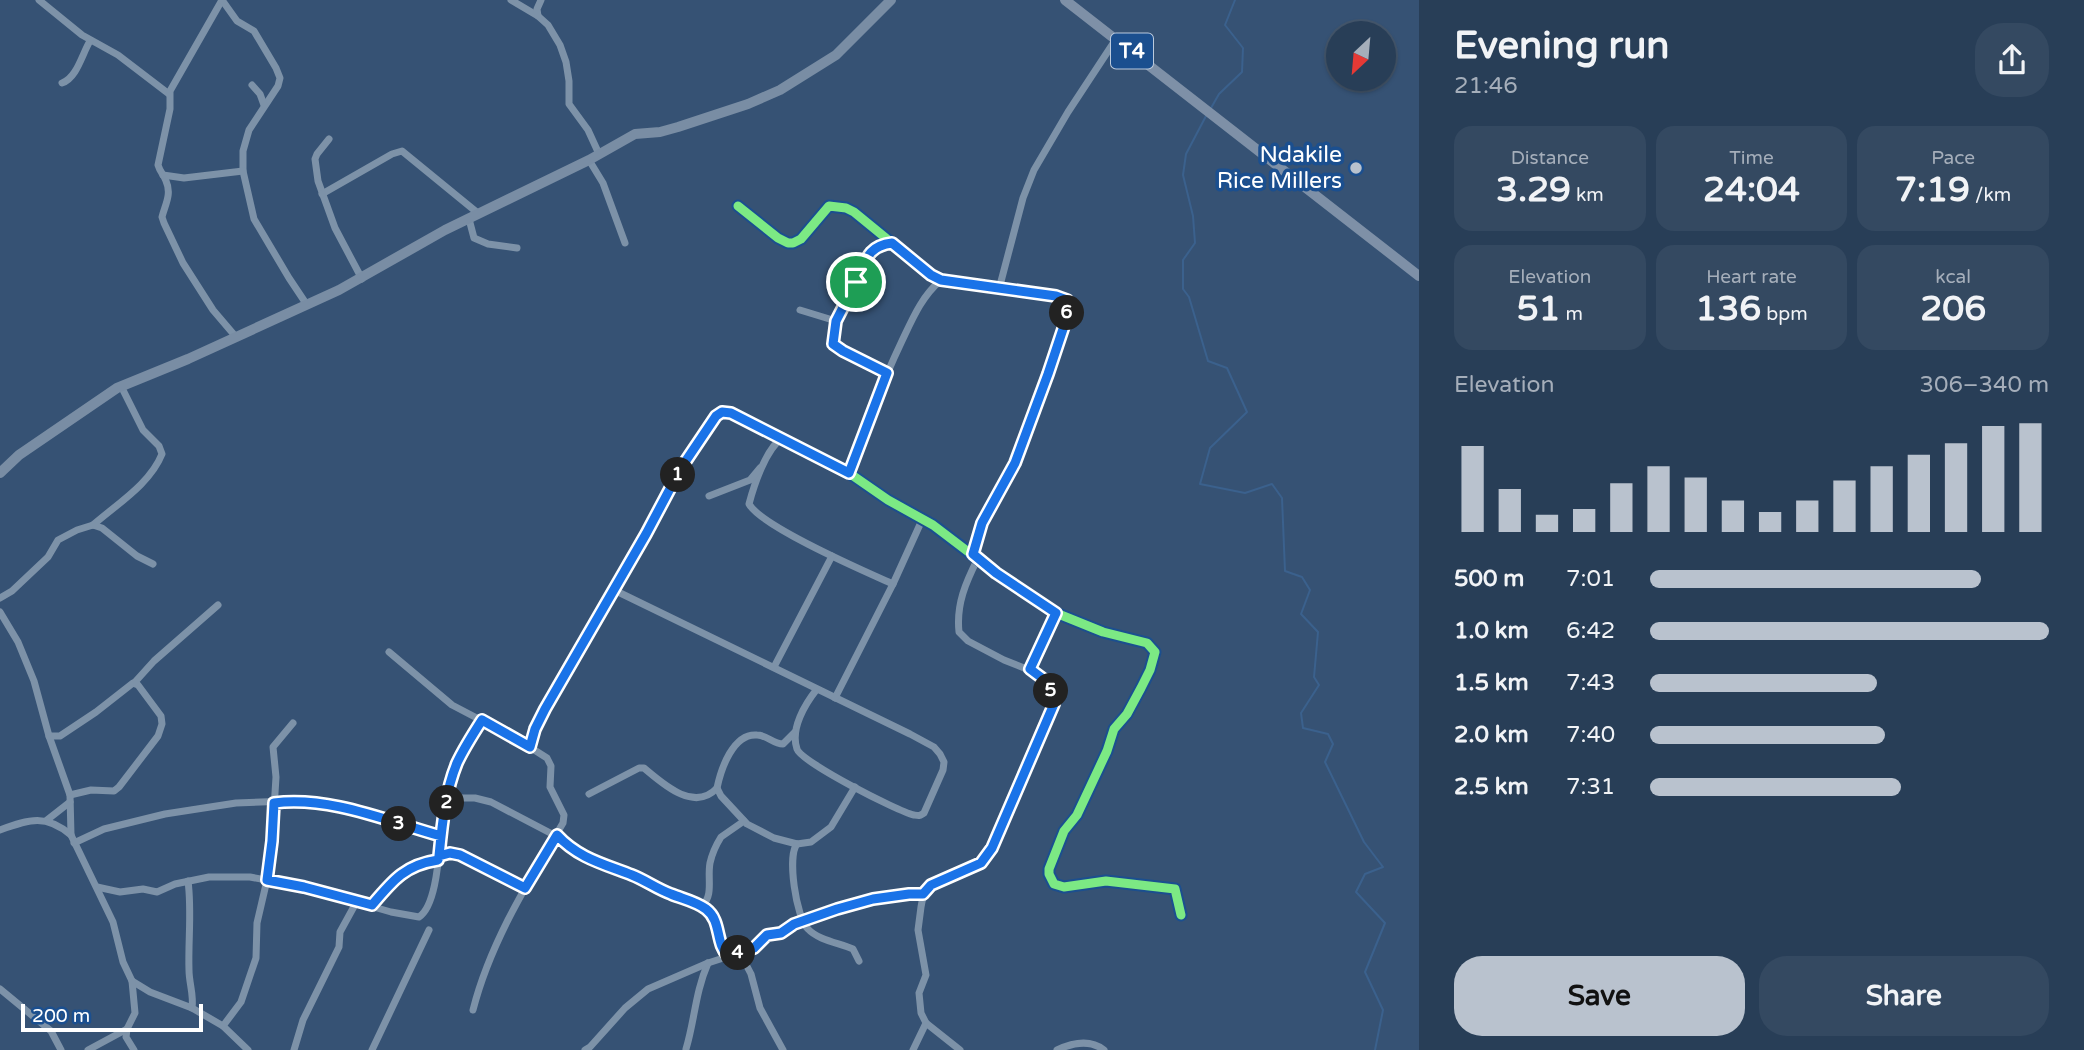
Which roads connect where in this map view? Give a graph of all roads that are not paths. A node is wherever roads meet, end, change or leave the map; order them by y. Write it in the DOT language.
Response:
graph roads {
  1 [pos="39,0"];
  2 [pos="222,0"];
  3 [pos="511,0"];
  4 [pos="891,0"];
  5 [pos="1065,0"];
  6 [pos="541,1"];
  7 [pos="525,8"];
  8 [pos="538,16"];
  9 [pos="1116,39"];
  10 [pos="90,41"];
  11 [pos="62,83"];
  12 [pos="252,85"];
  13 [pos="169,94"];
  14 [pos="264,105"];
  15 [pos="329,139"];
  16 [pos="599,154"];
  17 [pos="589,160"];
  18 [pos="243,171"];
  19 [pos="163,175"];
  20 [pos="322,194"];
  21 [pos="738,206"];
  22 [pos="474,217"];
  23 [pos="625,243"];
  24 [pos="892,243"];
  25 [pos="517,248"];
  26 [pos="1419,275"];
  27 [pos="362,279"];
  28 [pos="941,280"];
  29 [pos="999,289"];
  30 [pos="307,305"];
  31 [pos="800,310"];
  32 [pos="836,321"];
  33 [pos="236,337"];
  34 [pos="887,373"];
  35 [pos="121,386"];
  36 [pos="782,438"];
  37 [pos="765,462"];
  38 [pos="0,473"];
  39 [pos="849,473"];
  40 [pos="709,496"];
  41 [pos="922,520"];
  42 [pos="93,525"];
  43 [pos="832,556"];
  44 [pos="975,556"];
  45 [pos="153,564"];
  46 [pos="892,584"];
  47 [pos="614,590"];
  48 [pos="0,598"];
  49 [pos="218,605"];
  50 [pos="0,612"];
  51 [pos="1056,613"];
  52 [pos="389,652"];
  53 [pos="774,667"];
  54 [pos="1030,669"];
  55 [pos="135,682"];
  56 [pos="817,689"];
  57 [pos="835,698"];
  58 [pos="482,720"];
  59 [pos="293,723"];
  60 [pos="795,732"];
  61 [pos="49,736"];
  62 [pos="530,747"];
  63 [pos="855,787"];
  64 [pos="717,789"];
  65 [pos="589,794"];
  66 [pos="70,798"];
  67 [pos="460,798"];
  68 [pos="274,803"];
  69 [pos="47,820"];
  70 [pos="744,821"];
  71 [pos="0,830"];
  72 [pos="71,835"];
  73 [pos="556,835"];
  74 [pos="441,836"];
  75 [pos="74,844"];
  76 [pos="797,844"];
  77 [pos="439,858"];
  78 [pos="267,880"];
  79 [pos="188,881"];
  80 [pos="97,887"];
  81 [pos="525,888"];
  82 [pos="923,894"];
  83 [pos="357,901"];
  84 [pos="372,905"];
  85 [pos="702,906"];
  86 [pos="1181,915"];
  87 [pos="802,922"];
  88 [pos="429,930"];
  89 [pos="740,953"];
  90 [pos="728,956"];
  91 [pos="859,961"];
  92 [pos="708,963"];
  93 [pos="132,981"];
  94 [pos="0,989"];
  95 [pos="192,1008"];
  96 [pos="473,1010"];
  97 [pos="926,1023"];
  98 [pos="223,1026"];
  99 [pos="127,1029"];
  100 [pos="591,1049"];
  101 [pos="61,1050"];
  102 [pos="88,1050"];
  103 [pos="134,1050"];
  104 [pos="248,1050"];
  105 [pos="294,1050"];
  106 [pos="372,1050"];
  107 [pos="685,1050"];
  108 [pos="783,1050"];
  109 [pos="913,1050"];
  110 [pos="960,1050"];
  111 [pos="1057,1050"];
  112 [pos="1104,1050"];
  1 -- 10 [label="street"];
  2 -- 13 [label="street"];
  2 -- 14 [label="street"];
  3 -- 7 [label="street"];
  4 -- 16 [label="main road"];
  5 -- 9 [label="highway, T4"];
  6 -- 7 [label="street"];
  6 -- 8 [label="street"];
  7 -- 8 [label="street"];
  8 -- 16 [label="street"];
  9 -- 26 [label="highway, T4"];
  9 -- 29 [label="street"];
  10 -- 11 [label="street"];
  10 -- 13 [label="street"];
  12 -- 14 [label="street"];
  13 -- 19 [label="street"];
  14 -- 18 [label="street"];
  15 -- 20 [label="street"];
  16 -- 17 [label="main road"];
  17 -- 22 [label="main road"];
  17 -- 23 [label="street"];
  18 -- 19 [label="street"];
  18 -- 30 [label="street"];
  19 -- 33 [label="street"];
  20 -- 22 [label="street"];
  20 -- 27 [label="street"];
  21 -- 24 [label="street"];
  22 -- 25 [label="street"];
  22 -- 27 [label="main road"];
  24 -- 28 [label="street"];
  24 -- 32 [label="street"];
  27 -- 30 [label="main road"];
  28 -- 29 [label="street"];
  28 -- 34 [label="street"];
  29 -- 44 [label="street"];
  30 -- 33 [label="main road"];
  31 -- 32 [label="street"];
  32 -- 34 [label="street"];
  33 -- 35 [label="main road"];
  34 -- 39 [label="street"];
  35 -- 38 [label="main road"];
  35 -- 42 [label="street"];
  36 -- 37 [label="street"];
  36 -- 39 [label="street"];
  36 -- 47 [label="street"];
  37 -- 40 [label="street"];
  37 -- 43 [label="street"];
  39 -- 41 [label="street"];
  41 -- 44 [label="street"];
  41 -- 46 [label="street"];
  42 -- 45 [label="street"];
  42 -- 48 [label="street"];
  43 -- 46 [label="street"];
  43 -- 53 [label="street"];
  44 -- 51 [label="street"];
  44 -- 54 [label="street"];
  46 -- 57 [label="street"];
  47 -- 53 [label="street"];
  47 -- 62 [label="street"];
  49 -- 55 [label="street"];
  50 -- 61 [label="street"];
  51 -- 54 [label="street"];
  51 -- 86 [label="street"];
  52 -- 58 [label="street"];
  53 -- 56 [label="street"];
  54 -- 82 [label="street"];
  55 -- 61 [label="street"];
  55 -- 66 [label="street"];
  56 -- 57 [label="street"];
  56 -- 60 [label="street"];
  57 -- 63 [label="street"];
  58 -- 62 [label="street"];
  58 -- 74 [label="street"];
  59 -- 68 [label="street"];
  60 -- 63 [label="street"];
  60 -- 64 [label="street"];
  61 -- 66 [label="street"];
  62 -- 73 [label="street"];
  63 -- 76 [label="street"];
  64 -- 65 [label="street"];
  64 -- 70 [label="street"];
  66 -- 69 [label="street"];
  66 -- 72 [label="street"];
  67 -- 73 [label="street"];
  68 -- 74 [label="street"];
  68 -- 75 [label="street"];
  68 -- 78 [label="street"];
  69 -- 71 [label="street"];
  69 -- 72 [label="street"];
  70 -- 76 [label="street"];
  70 -- 85 [label="street"];
  72 -- 75 [label="street"];
  73 -- 81 [label="street"];
  73 -- 85 [label="street"];
  74 -- 77 [label="street"];
  75 -- 80 [label="street"];
  76 -- 87 [label="street"];
  77 -- 81 [label="street"];
  77 -- 84 [label="street"];
  77 -- 84 [label="street"];
  78 -- 79 [label="street"];
  78 -- 83 [label="street"];
  78 -- 98 [label="street"];
  79 -- 80 [label="street"];
  79 -- 95 [label="street"];
  80 -- 93 [label="street"];
  81 -- 96 [label="street"];
  82 -- 87 [label="street"];
  82 -- 97 [label="street"];
  83 -- 84 [label="street"];
  83 -- 105 [label="street"];
  85 -- 90 [label="street"];
  87 -- 89 [label="street"];
  87 -- 91 [label="street"];
  88 -- 106 [label="street"];
  89 -- 90 [label="street"];
  89 -- 108 [label="street"];
  90 -- 92 [label="street"];
  92 -- 100 [label="street"];
  92 -- 107 [label="street"];
  93 -- 95 [label="street"];
  93 -- 99 [label="street"];
  94 -- 101 [label="street"];
  95 -- 98 [label="street"];
  97 -- 109 [label="street"];
  97 -- 110 [label="street"];
  98 -- 104 [label="street"];
  99 -- 102 [label="street"];
  99 -- 103 [label="street"];
  111 -- 112 [label="street"];
}
